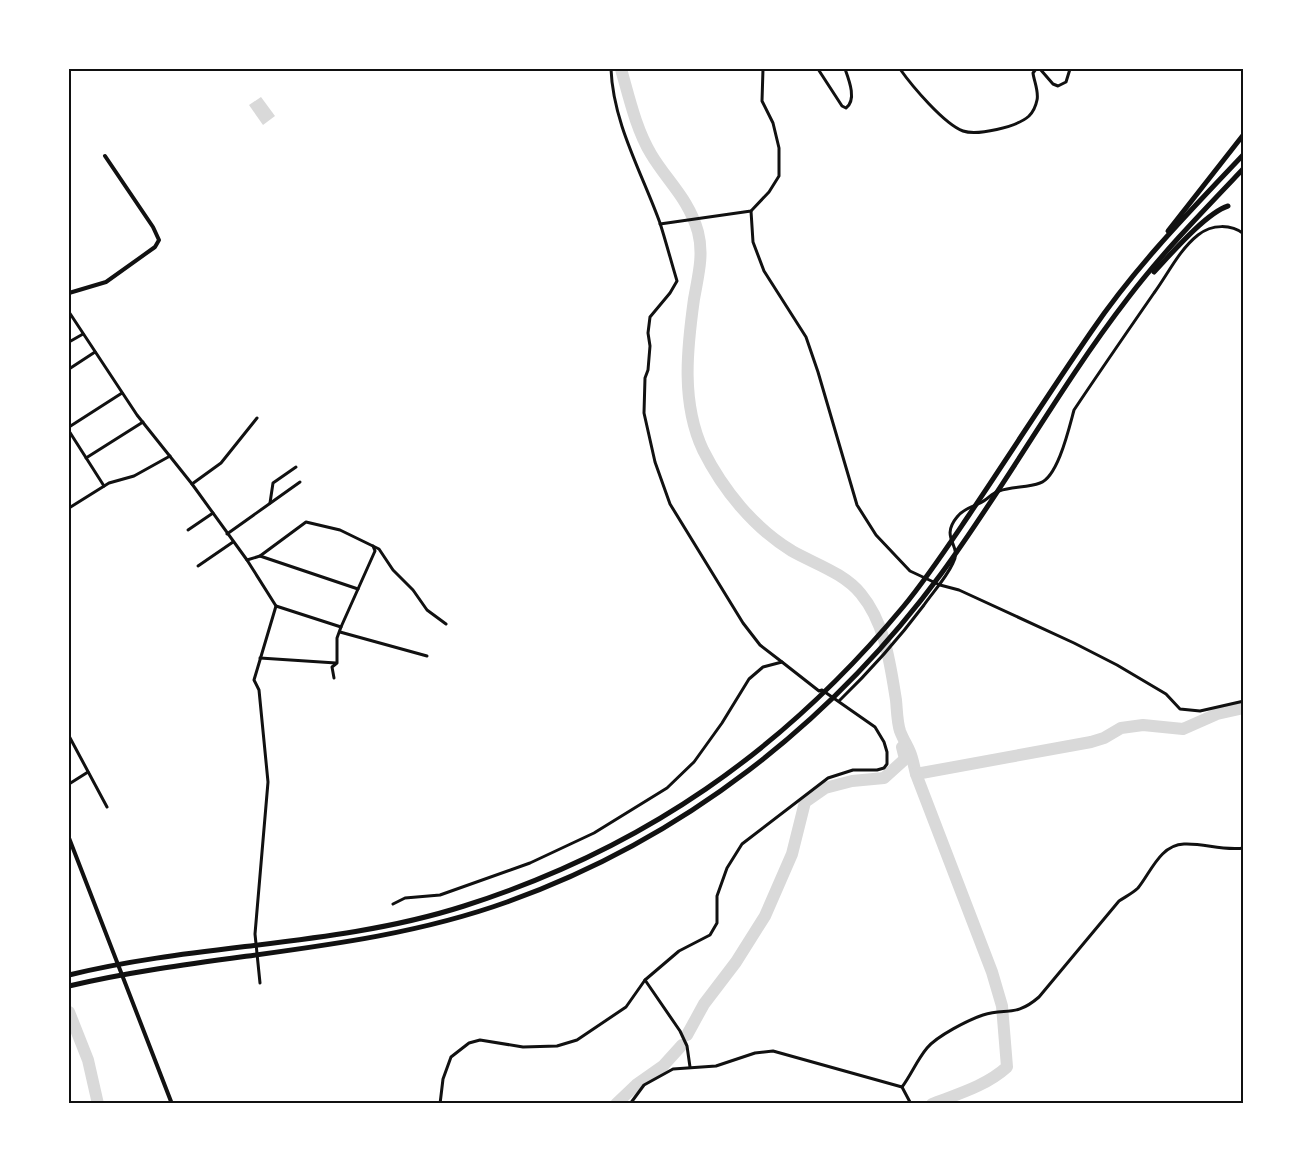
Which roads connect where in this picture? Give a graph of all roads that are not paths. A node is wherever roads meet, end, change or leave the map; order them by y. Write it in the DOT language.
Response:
graph roads {
  1 [pos="611,69"];
  2 [pos="763,69"];
  3 [pos="818,69"];
  4 [pos="844,69"];
  5 [pos="900,69"];
  6 [pos="1038,69"];
  7 [pos="1070,69"];
  8 [pos="1244,134"];
  9 [pos="1244,154"];
  10 [pos="105,156"];
  11 [pos="1244,168"];
  12 [pos="1228,206"];
  13 [pos="751,211"];
  14 [pos="660,224"];
  15 [pos="1244,234"];
  16 [pos="1148,258"];
  17 [pos="69,293"];
  18 [pos="1128,298"];
  19 [pos="70,315"];
  20 [pos="83,334"];
  21 [pos="69,342"];
  22 [pos="95,352"];
  23 [pos="69,369"];
  24 [pos="122,393"];
  25 [pos="258,417"];
  26 [pos="143,422"];
  27 [pos="69,429"];
  28 [pos="170,456"];
  29 [pos="86,458"];
  30 [pos="296,467"];
  31 [pos="300,482"];
  32 [pos="192,484"];
  33 [pos="104,486"];
  34 [pos="270,503"];
  35 [pos="69,508"];
  36 [pos="213,513"];
  37 [pos="188,530"];
  38 [pos="227,534"];
  39 [pos="233,542"];
  40 [pos="373,546"];
  41 [pos="260,556"];
  42 [pos="247,560"];
  43 [pos="198,566"];
  44 [pos="940,585"];
  45 [pos="358,589"];
  46 [pos="276,606"];
  47 [pos="446,624"];
  48 [pos="341,627"];
  49 [pos="340,632"];
  50 [pos="427,656"];
  51 [pos="260,658"];
  52 [pos="782,662"];
  53 [pos="337,663"];
  54 [pos="334,678"];
  55 [pos="839,701"];
  56 [pos="1244,701"];
  57 [pos="69,736"];
  58 [pos="88,772"];
  59 [pos="69,784"];
  60 [pos="107,807"];
  61 [pos="69,838"];
  62 [pos="1244,848"];
  63 [pos="393,904"];
  64 [pos="69,975"];
  65 [pos="645,980"];
  66 [pos="260,983"];
  67 [pos="69,986"];
  68 [pos="690,1067"];
  69 [pos="902,1087"];
  70 [pos="172,1104"];
  71 [pos="441,1104"];
  72 [pos="630,1104"];
  73 [pos="911,1104"];
  1 -- 14 [label="street"];
  2 -- 13 [label="street"];
  3 -- 4 [label="street"];
  5 -- 6 [label="street"];
  6 -- 7 [label="street"];
  8 -- 16 [label="highway"];
  9 -- 16 [label="highway"];
  10 -- 17 [label="street"];
  11 -- 18 [label="highway"];
  12 -- 18 [label="highway"];
  13 -- 14 [label="street"];
  13 -- 44 [label="street"];
  14 -- 52 [label="street"];
  15 -- 44 [label="street"];
  16 -- 64 [label="highway"];
  18 -- 67 [label="highway"];
  19 -- 20 [label="street"];
  20 -- 21 [label="street"];
  20 -- 22 [label="street"];
  22 -- 23 [label="street"];
  22 -- 24 [label="street"];
  24 -- 26 [label="street"];
  24 -- 27 [label="street"];
  25 -- 32 [label="street"];
  26 -- 28 [label="street"];
  26 -- 29 [label="street"];
  27 -- 29 [label="street"];
  28 -- 32 [label="street"];
  28 -- 33 [label="street"];
  29 -- 33 [label="street"];
  30 -- 34 [label="street"];
  31 -- 34 [label="street"];
  32 -- 36 [label="street"];
  33 -- 35 [label="street"];
  34 -- 38 [label="street"];
  36 -- 37 [label="street"];
  36 -- 38 [label="street"];
  38 -- 39 [label="street"];
  39 -- 42 [label="street"];
  39 -- 43 [label="street"];
  40 -- 41 [label="street"];
  40 -- 45 [label="street"];
  40 -- 47 [label="street"];
  41 -- 42 [label="street"];
  41 -- 45 [label="street"];
  42 -- 46 [label="street"];
  44 -- 55 [label="street"];
  44 -- 56 [label="street"];
  45 -- 48 [label="street"];
  46 -- 48 [label="street"];
  46 -- 51 [label="street"];
  48 -- 49 [label="street"];
  49 -- 50 [label="street"];
  49 -- 53 [label="street"];
  51 -- 53 [label="street"];
  51 -- 66 [label="street"];
  52 -- 55 [label="street"];
  52 -- 63 [label="street"];
  53 -- 54 [label="street"];
  55 -- 65 [label="street"];
  57 -- 58 [label="street"];
  58 -- 59 [label="street"];
  58 -- 60 [label="street"];
  61 -- 70 [label="street"];
  62 -- 69 [label="street"];
  65 -- 68 [label="street"];
  65 -- 71 [label="street"];
  68 -- 69 [label="street"];
  68 -- 72 [label="street"];
  69 -- 73 [label="street"];
}
